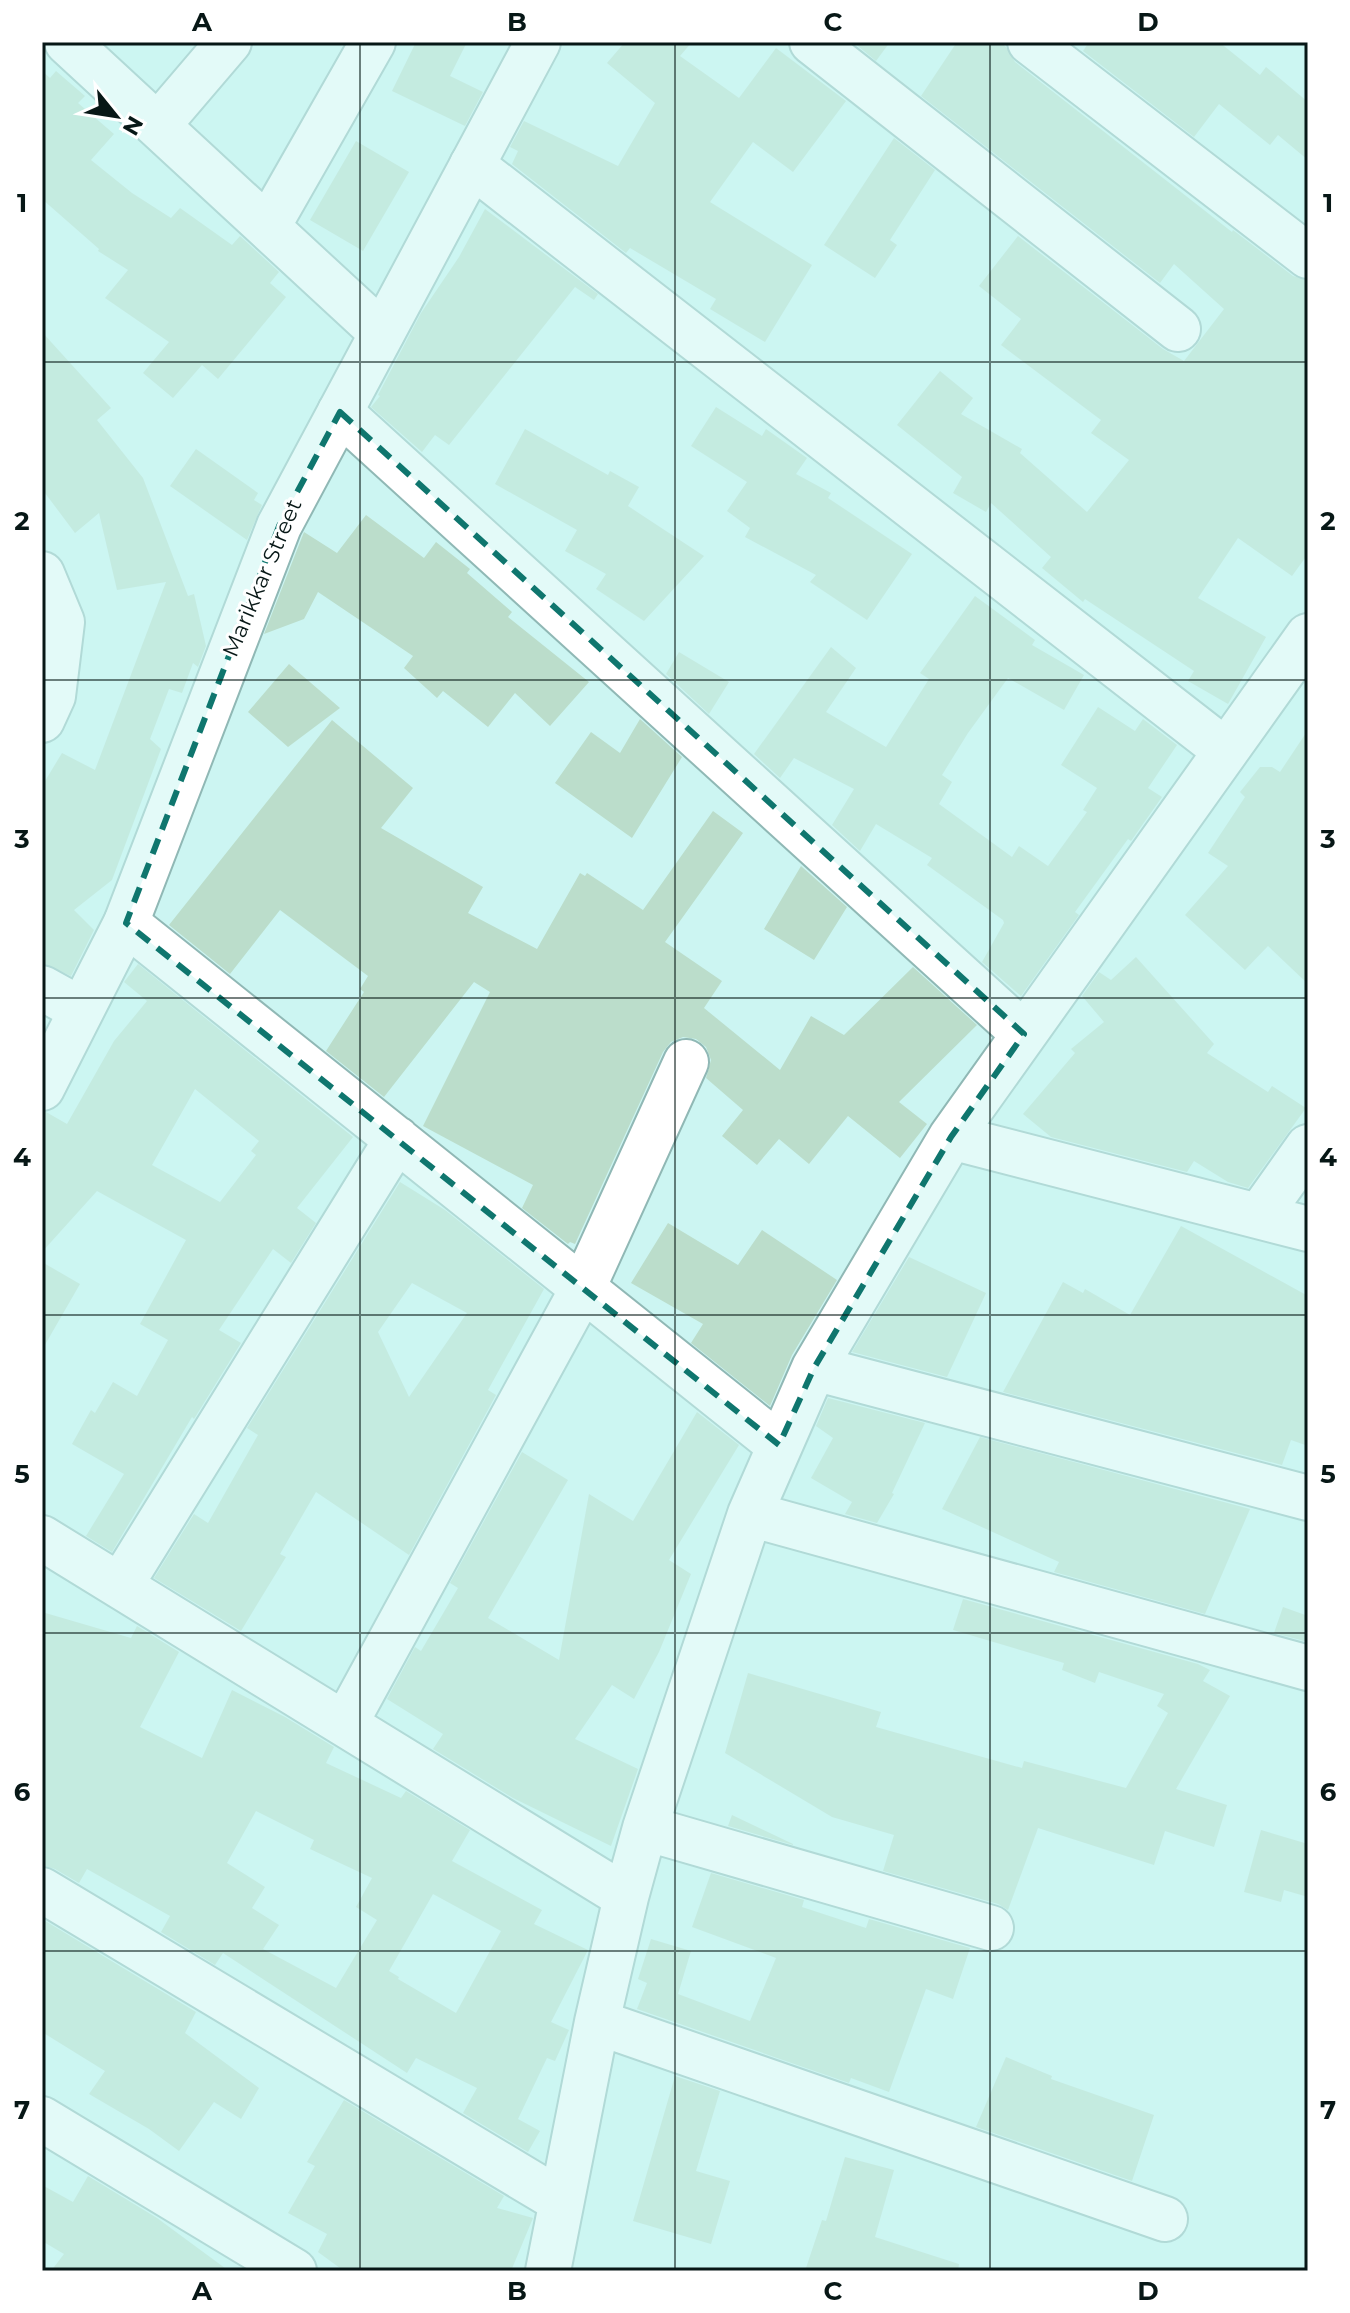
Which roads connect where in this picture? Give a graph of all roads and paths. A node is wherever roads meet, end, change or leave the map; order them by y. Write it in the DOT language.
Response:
graph roads {
  1 [pos="67,42"];
  2 [pos="229,42"];
  3 [pos="373,42"];
  4 [pos="538,42"];
  5 [pos="812,42"];
  6 [pos="1030,42"];
  7 [pos="159,124"];
  8 [pos="472,165"];
  9 [pos="268,226"];
  10 [pos="1308,256"];
  11 [pos="1178,329"];
  12 [pos="382,333"];
  13 [pos="340,412"];
  14 [pos="42,574"];
  15 [pos="1308,636"];
  16 [pos="42,720"];
  17 [pos="1226,751"];
  18 [pos="126,923"];
  19 [pos="42,988"];
  20 [pos="80,1009"];
  21 [pos="1024,1034"];
  22 [pos="686,1062"];
  23 [pos="42,1088"];
  24 [pos="951,1137"];
  25 [pos="397,1139"];
  26 [pos="1308,1147"];
  27 [pos="1259,1216"];
  28 [pos="1308,1229"];
  29 [pos="583,1288"];
  30 [pos="814,1368"];
  31 [pos="779,1445"];
  32 [pos="1308,1498"];
  33 [pos="750,1514"];
  34 [pos="42,1538"];
  35 [pos="120,1586"];
  36 [pos="1308,1668"];
  37 [pos="345,1724"];
  38 [pos="645,1828"];
  39 [pos="42,1890"];
  40 [pos="626,1897"];
  41 [pos="991,1928"];
  42 [pos="597,2022"];
  43 [pos="42,2119"];
  44 [pos="561,2201"];
  45 [pos="1165,2219"];
  46 [pos="294,2271"];
  47 [pos="548,2271"];
  1 -- 7 [label="street"];
  2 -- 7 [label="street"];
  3 -- 9 [label="street"];
  4 -- 8 [label="street, Marikkar Street"];
  5 -- 11 [label="street"];
  6 -- 10 [label="street"];
  7 -- 9 [label="street"];
  8 -- 12 [label="street, Marikkar Street"];
  8 -- 17 [label="street"];
  9 -- 12 [label="street"];
  12 -- 13 [label="street, Marikkar Street"];
  13 -- 18 [label="street, Marikkar Street"];
  13 -- 21 [label="street"];
  14 -- 16 [label="street"];
  15 -- 17 [label="street"];
  17 -- 21 [label="street"];
  18 -- 20 [label="street, Marikkar Street"];
  18 -- 25 [label="street"];
  19 -- 20 [label="street"];
  20 -- 23 [label="street, Marikkar Street"];
  21 -- 24 [label="street"];
  22 -- 29 [label="street"];
  24 -- 27 [label="street"];
  24 -- 30 [label="street"];
  25 -- 29 [label="street"];
  25 -- 35 [label="street"];
  26 -- 27 [label="street"];
  27 -- 28 [label="street"];
  29 -- 31 [label="street"];
  29 -- 37 [label="street"];
  30 -- 31 [label="street"];
  30 -- 32 [label="street"];
  31 -- 33 [label="street"];
  33 -- 36 [label="street"];
  33 -- 38 [label="street"];
  34 -- 35 [label="street"];
  35 -- 37 [label="street"];
  37 -- 40 [label="street"];
  38 -- 40 [label="street"];
  38 -- 41 [label="street"];
  39 -- 44 [label="street"];
  40 -- 42 [label="street"];
  42 -- 44 [label="street"];
  42 -- 45 [label="street"];
  43 -- 46 [label="street"];
  44 -- 47 [label="street"];
}
